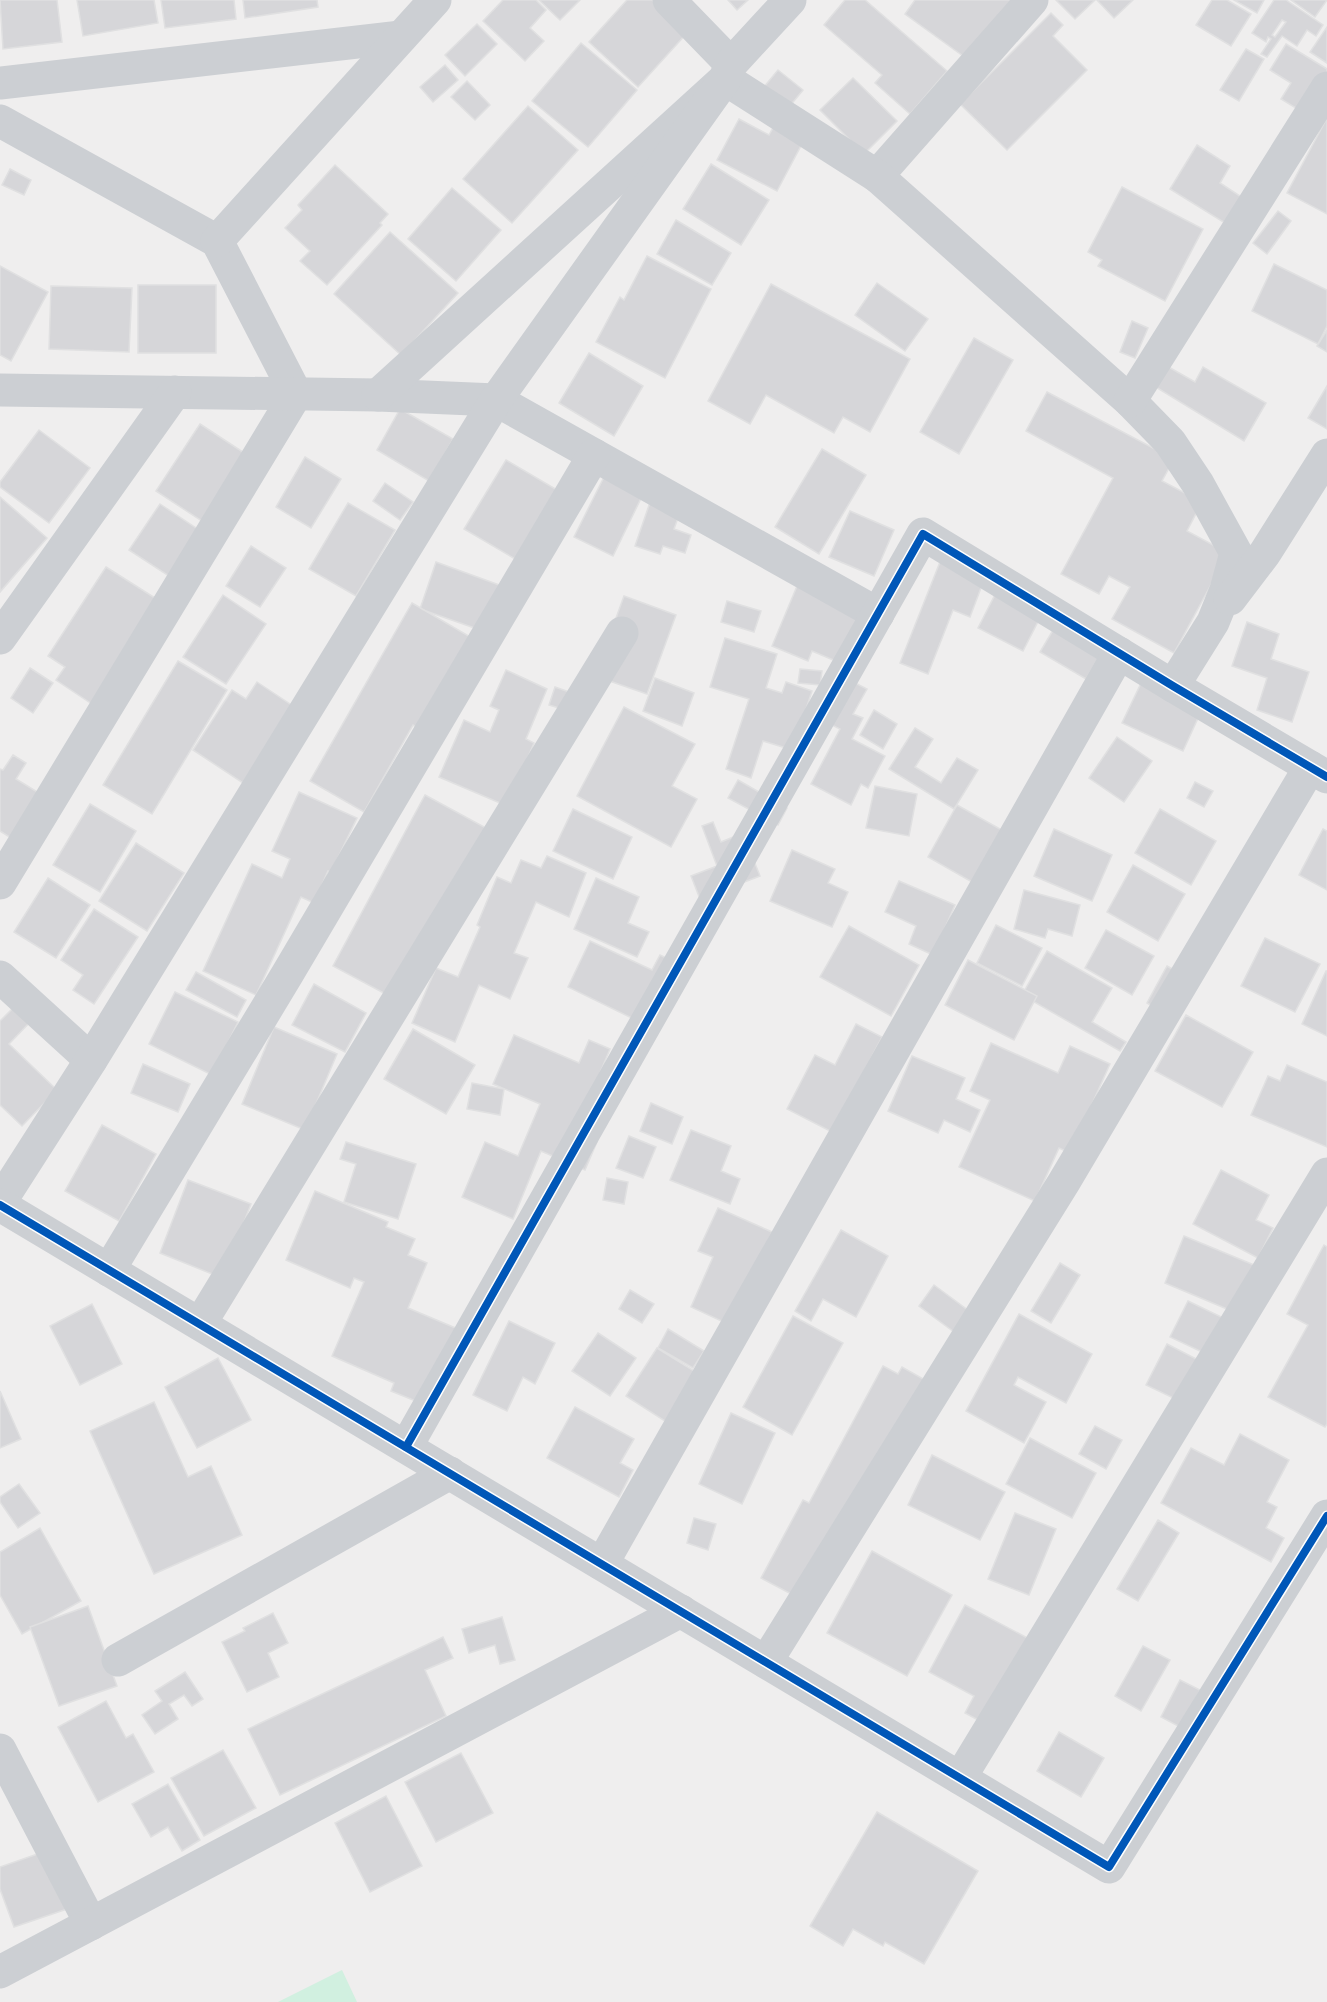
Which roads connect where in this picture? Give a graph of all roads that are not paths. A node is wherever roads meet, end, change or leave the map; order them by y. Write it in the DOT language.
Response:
graph roads {
  1 [pos="435,0"];
  2 [pos="669,0"];
  3 [pos="790,0"];
  4 [pos="1032,0"];
  5 [pos="401,37"];
  6 [pos="728,71"];
  7 [pos="0,83"];
  8 [pos="1327,88"];
  9 [pos="0,121"];
  10 [pos="877,176"];
  11 [pos="217,241"];
  12 [pos="1,390"];
  13 [pos="175,392"];
  14 [pos="296,394"];
  15 [pos="378,395"];
  16 [pos="496,400"];
  17 [pos="1130,401"];
  18 [pos="594,454"];
  19 [pos="1327,455"];
  20 [pos="878,614"];
  21 [pos="1213,622"];
  22 [pos="622,633"];
  23 [pos="0,638"];
  24 [pos="1119,653"];
  25 [pos="1173,686"];
  26 [pos="1318,772"];
  27 [pos="0,883"];
  28 [pos="0,977"];
  29 [pos="91,1060"];
  30 [pos="1327,1174"];
  31 [pos="0,1203"];
  32 [pos="109,1270"];
  33 [pos="200,1324"];
  34 [pos="406,1448"];
  35 [pos="450,1473"];
  36 [pos="1327,1516"];
  37 [pos="602,1564"];
  38 [pos="681,1611"];
  39 [pos="118,1660"];
  40 [pos="766,1662"];
  41 [pos="0,1750"];
  42 [pos="960,1778"];
  43 [pos="91,1924"];
  44 [pos="0,1972"];
  1 -- 5 [label="street"];
  2 -- 6 [label="street"];
  3 -- 6 [label="street"];
  4 -- 10 [label="street"];
  5 -- 7 [label="street"];
  5 -- 11 [label="street"];
  6 -- 10 [label="street"];
  6 -- 15 [label="street"];
  6 -- 16 [label="street"];
  8 -- 17 [label="street"];
  9 -- 11 [label="street"];
  10 -- 17 [label="street"];
  11 -- 14 [label="street"];
  12 -- 13 [label="street"];
  13 -- 14 [label="street"];
  13 -- 23 [label="street"];
  14 -- 15 [label="street"];
  14 -- 27 [label="street"];
  15 -- 16 [label="street"];
  16 -- 18 [label="street"];
  16 -- 29 [label="street"];
  17 -- 21 [label="street"];
  18 -- 20 [label="street"];
  18 -- 32 [label="street"];
  19 -- 21 [label="street"];
  20 -- 24 [label="street"];
  20 -- 34 [label="street"];
  21 -- 25 [label="street"];
  22 -- 33 [label="street"];
  24 -- 25 [label="street"];
  24 -- 37 [label="street"];
  25 -- 26 [label="street"];
  26 -- 40 [label="street"];
  28 -- 29 [label="street"];
  29 -- 31 [label="street"];
  30 -- 42 [label="street"];
  31 -- 32 [label="street"];
  32 -- 33 [label="street"];
  33 -- 34 [label="street"];
  34 -- 35 [label="street"];
  35 -- 37 [label="street"];
  35 -- 39 [label="street"];
  36 -- 42 [label="street"];
  37 -- 38 [label="street"];
  38 -- 40 [label="street"];
  38 -- 43 [label="street"];
  40 -- 42 [label="street"];
  41 -- 43 [label="street"];
  43 -- 44 [label="street"];
}
